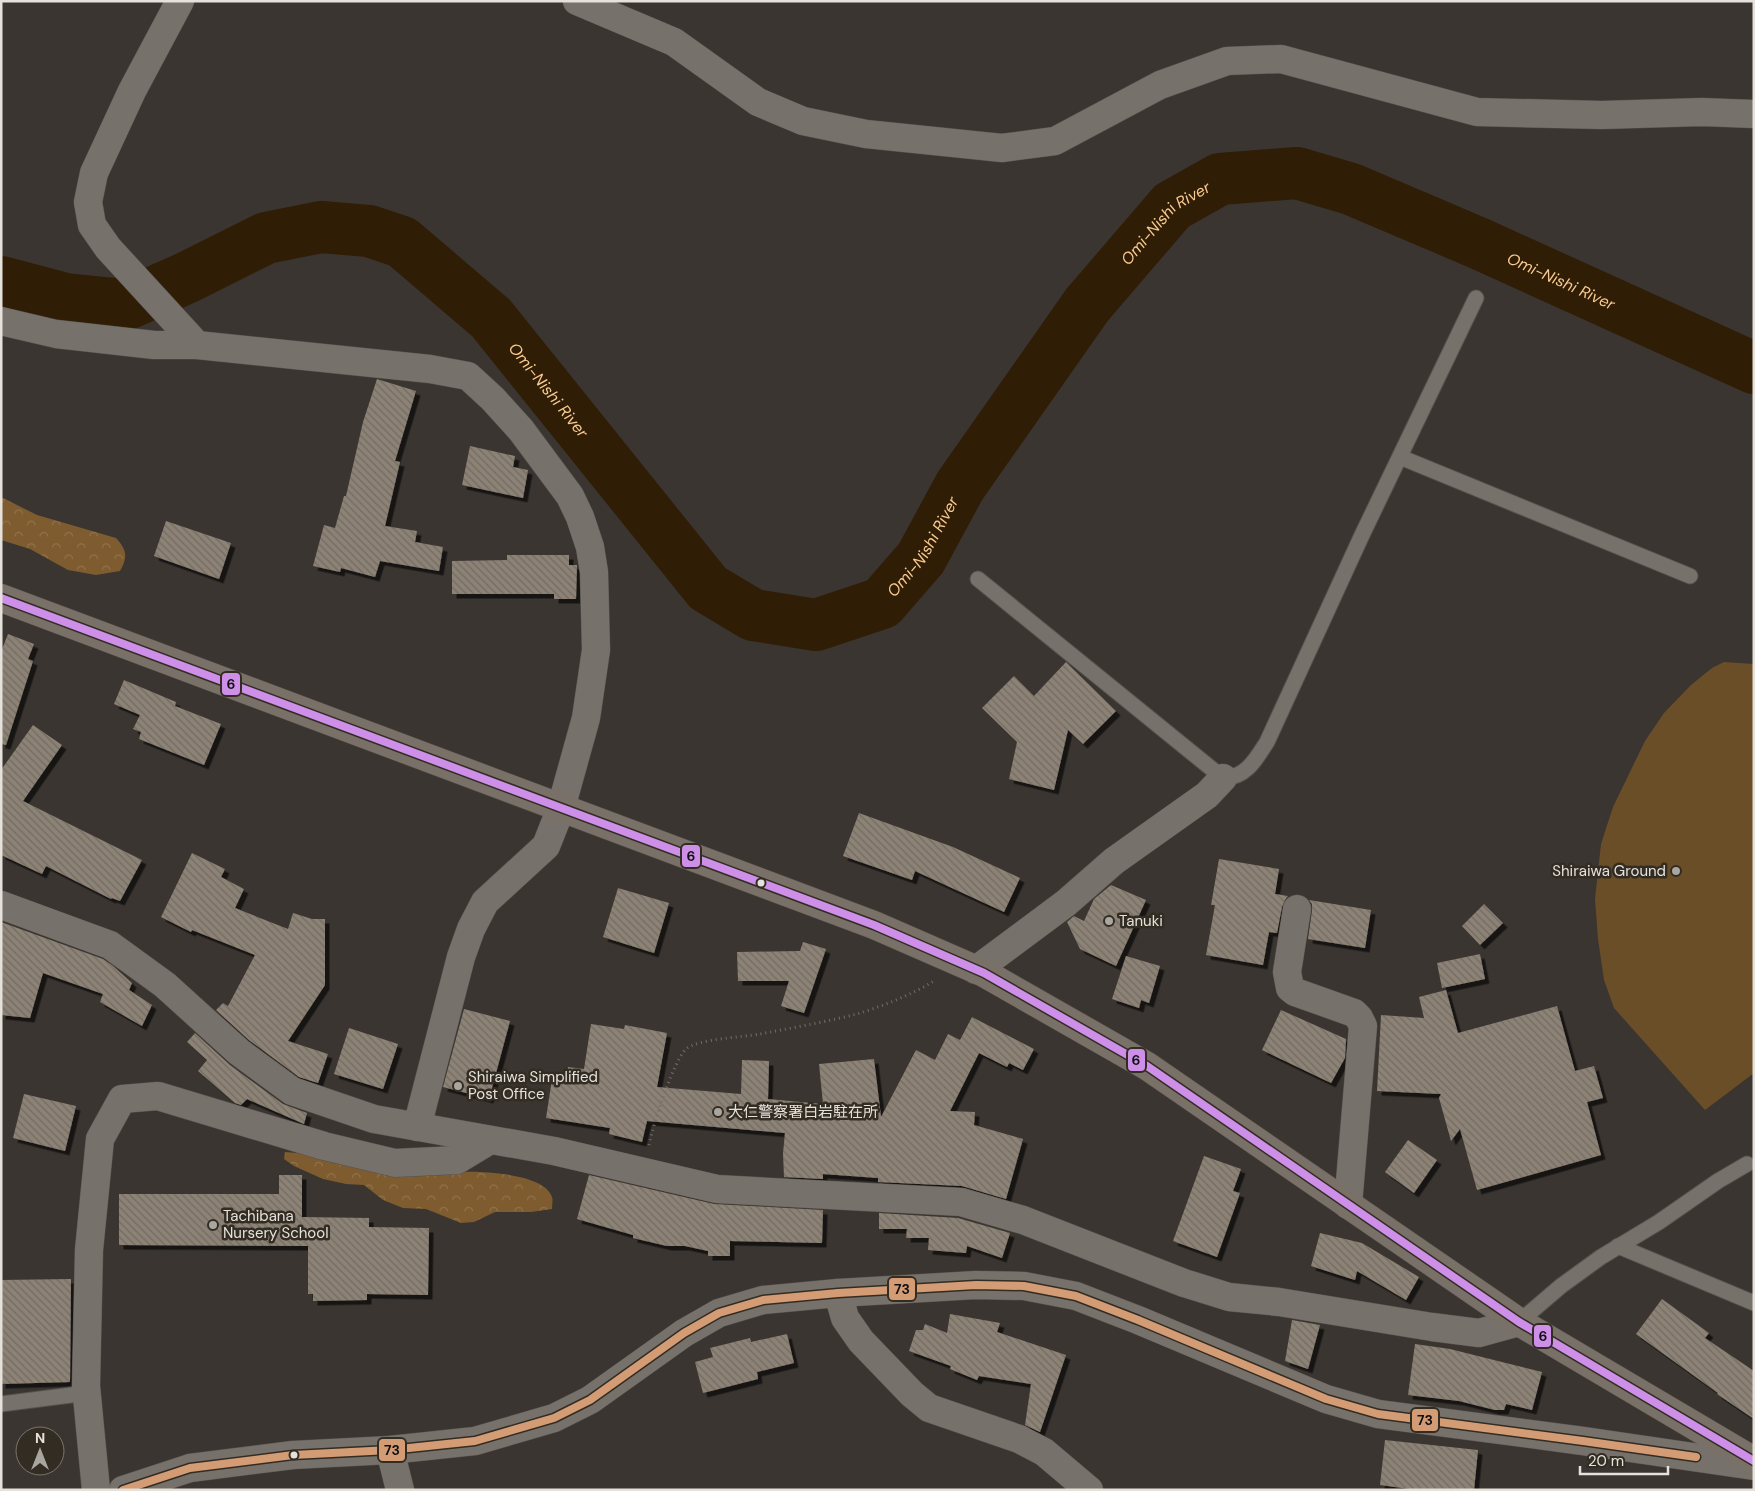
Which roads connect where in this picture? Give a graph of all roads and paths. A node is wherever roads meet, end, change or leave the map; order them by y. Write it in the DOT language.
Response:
graph roads {
  1 [pos="180,1"];
  2 [pos="577,1"];
  3 [pos="1754,114"];
  4 [pos="1476,298"];
  5 [pos="1,321"];
  6 [pos="191,339"];
  7 [pos="1400,457"];
  8 [pos="1690,576"];
  9 [pos="978,579"];
  10 [pos="1,598"];
  11 [pos="1223,778"];
  12 [pos="561,808"];
  13 [pos="1,905"];
  14 [pos="1297,909"];
  15 [pos="969,967"];
  16 [pos="417,1127"];
  17 [pos="490,1140"];
  18 [pos="1747,1164"];
  19 [pos="642,1172"];
  20 [pos="1348,1205"];
  21 [pos="1618,1246"];
  22 [pos="838,1293"];
  23 [pos="1754,1303"];
  24 [pos="1518,1322"];
  25 [pos="87,1393"];
  26 [pos="1,1404"];
  27 [pos="390,1450"];
  28 [pos="1754,1461"];
  29 [pos="1754,1466"];
  30 [pos="96,1490"];
  31 [pos="123,1490"];
  32 [pos="400,1490"];
  33 [pos="1089,1490"];
  1 -- 6 [label="street"];
  2 -- 3 [label="street"];
  4 -- 7 [label="lane"];
  5 -- 6 [label="street"];
  6 -- 12 [label="street"];
  7 -- 8 [label="lane"];
  7 -- 11 [label="lane"];
  9 -- 11 [label="lane"];
  10 -- 12 [label="main road"];
  11 -- 15 [label="street"];
  12 -- 15 [label="main road"];
  12 -- 16 [label="street"];
  13 -- 16 [label="street"];
  14 -- 20 [label="street"];
  15 -- 19 [label="path"];
  15 -- 20 [label="main road"];
  16 -- 17 [label="street"];
  17 -- 19 [label="street"];
  17 -- 25 [label="street"];
  18 -- 21 [label="lane"];
  19 -- 24 [label="street"];
  20 -- 24 [label="main road"];
  21 -- 23 [label="lane"];
  21 -- 24 [label="lane"];
  22 -- 27 [label="street"];
  22 -- 29 [label="street"];
  22 -- 33 [label="street"];
  24 -- 28 [label="main road"];
  25 -- 26 [label="lane"];
  25 -- 30 [label="street"];
  27 -- 31 [label="street"];
  27 -- 32 [label="street"];
}
